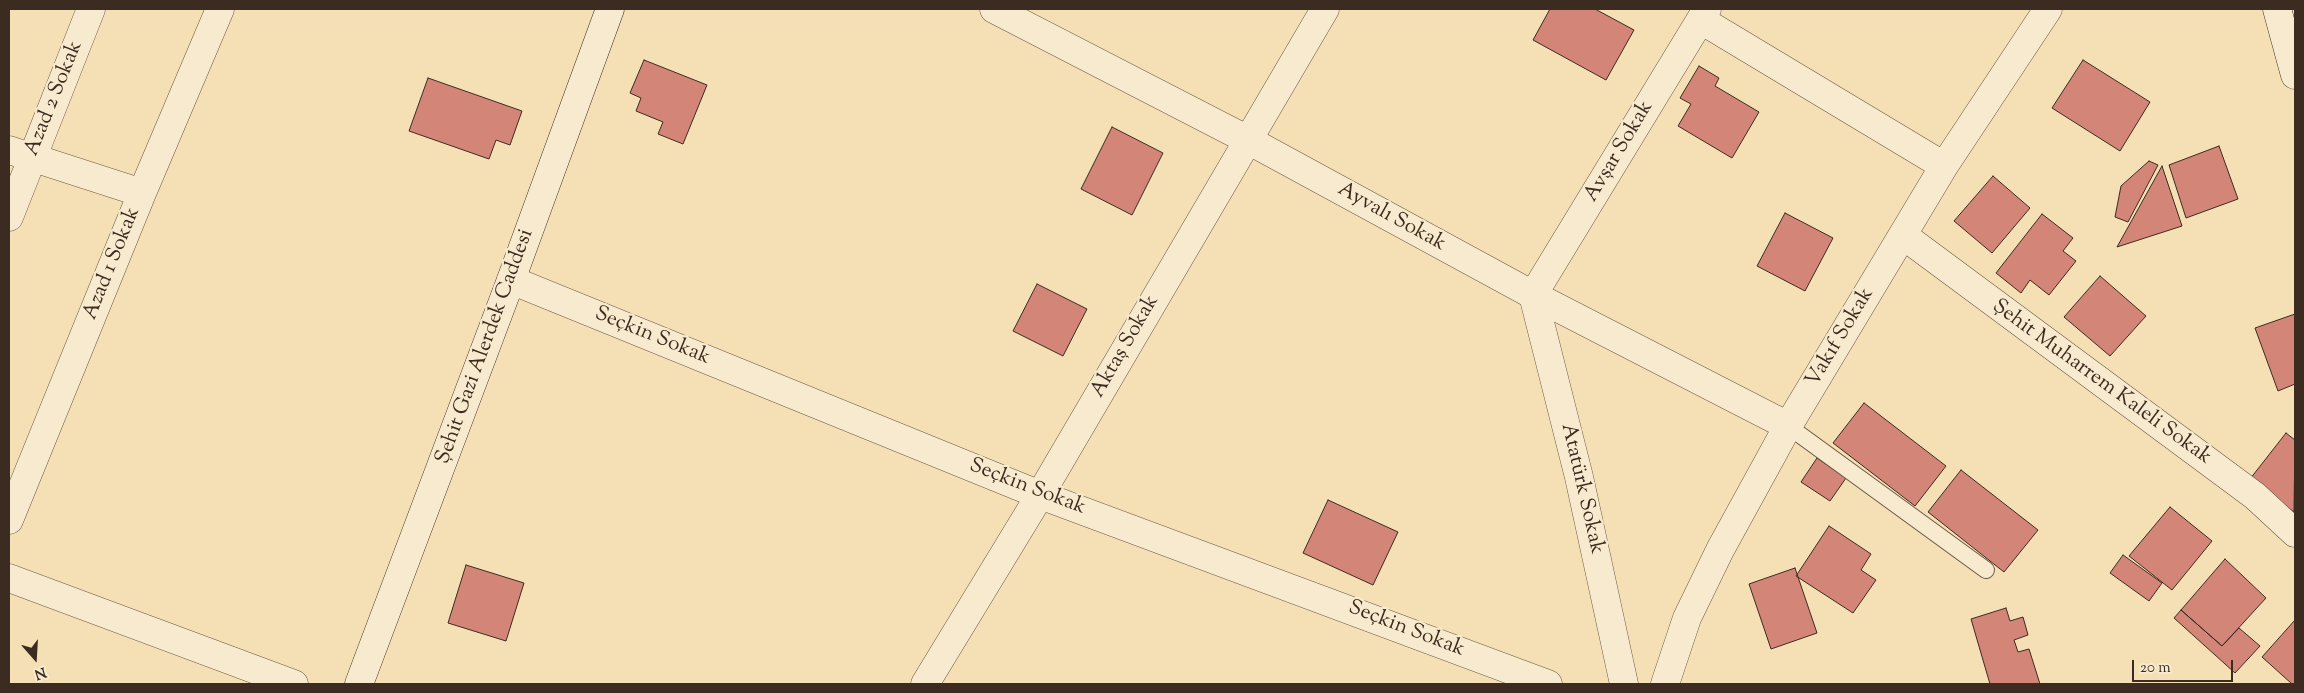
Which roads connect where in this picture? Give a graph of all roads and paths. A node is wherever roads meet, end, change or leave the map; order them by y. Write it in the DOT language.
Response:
graph roads {
  1 [pos="91,9"];
  2 [pos="220,9"];
  3 [pos="610,9"];
  4 [pos="994,9"];
  5 [pos="1324,9"];
  6 [pos="2048,9"];
  7 [pos="2278,9"];
  8 [pos="1704,14"];
  9 [pos="2295,75"];
  10 [pos="1248,140"];
  11 [pos="20,153"];
  12 [pos="1944,166"];
  13 [pos="142,194"];
  14 [pos="9,217"];
  15 [pos="1904,236"];
  16 [pos="512,280"];
  17 [pos="1533,295"];
  18 [pos="1788,426"];
  19 [pos="1040,495"];
  20 [pos="9,520"];
  21 [pos="2295,534"];
  22 [pos="1986,570"];
  23 [pos="9,578"];
  24 [pos="294,684"];
  25 [pos="359,684"];
  26 [pos="925,684"];
  27 [pos="1548,684"];
  28 [pos="1624,684"];
  29 [pos="1665,684"];
  1 -- 11 [label="street, Azad 2 Sokak"];
  2 -- 13 [label="street, Azad 1 Sokak"];
  3 -- 16 [label="street, Şehit Gazi Alerdek Caddesi"];
  4 -- 10 [label="street, Ayvalı Sokak"];
  5 -- 10 [label="street, Aktaş Sokak"];
  6 -- 12 [label="street, Vakıf Sokak"];
  7 -- 9 [label="street"];
  8 -- 12 [label="street"];
  8 -- 17 [label="street, Avşar Sokak"];
  10 -- 17 [label="street, Ayvalı Sokak"];
  10 -- 19 [label="street, Aktaş Sokak"];
  11 -- 13 [label="street"];
  11 -- 14 [label="street, Azad 2 Sokak"];
  12 -- 15 [label="street, Vakıf Sokak"];
  13 -- 20 [label="street, Azad 1 Sokak"];
  15 -- 18 [label="street, Vakıf Sokak"];
  15 -- 21 [label="street, Şehit Muharrem Kaleli Sokak"];
  16 -- 19 [label="street, Seçkin Sokak"];
  16 -- 25 [label="street, Şehit Gazi Alerdek Caddesi"];
  17 -- 18 [label="street, Ayvalı Sokak"];
  17 -- 28 [label="street, Atatürk Sokak"];
  18 -- 22 [label="lane"];
  18 -- 29 [label="street, Vakıf Sokak"];
  19 -- 26 [label="street, Aktaş Sokak"];
  19 -- 27 [label="street, Seçkin Sokak"];
  23 -- 24 [label="street"];
}
